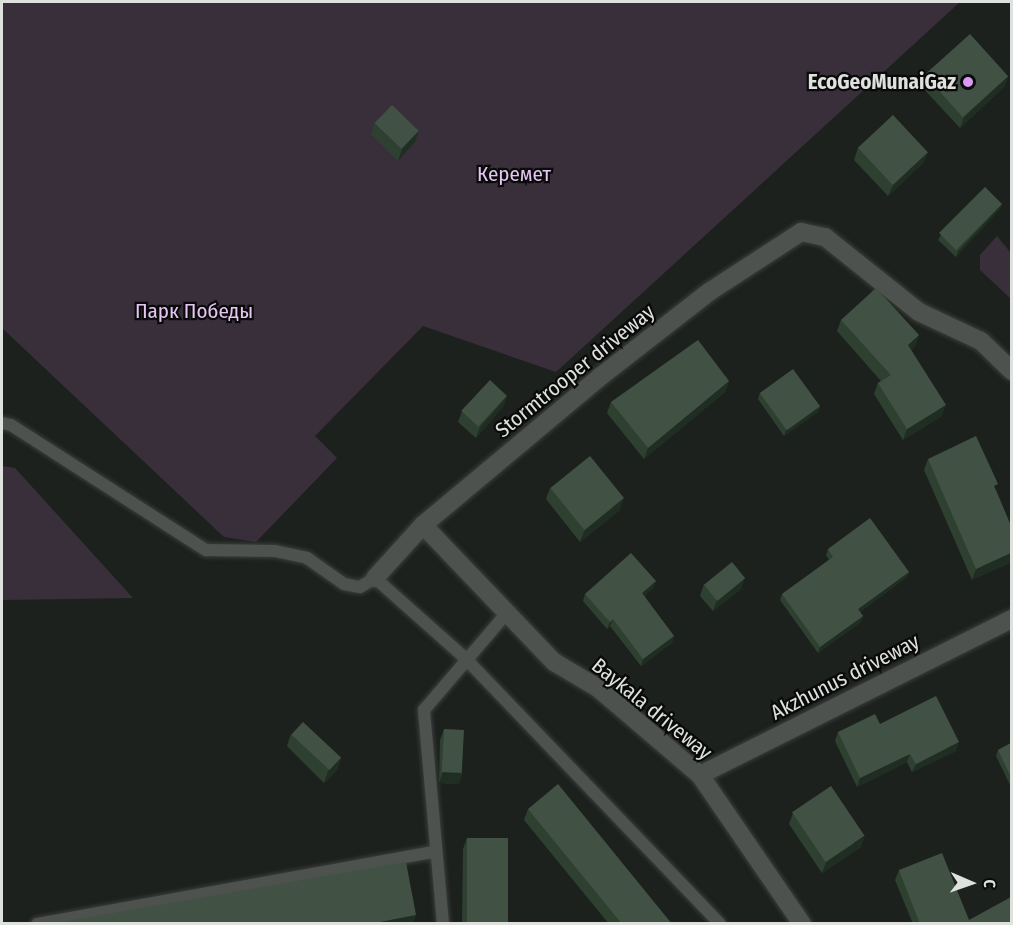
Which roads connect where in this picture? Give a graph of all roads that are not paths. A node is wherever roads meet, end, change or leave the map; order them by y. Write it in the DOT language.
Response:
graph roads {
  1 [pos="1011,371"];
  2 [pos="2,423"];
  3 [pos="423,525"];
  4 [pos="375,578"];
  5 [pos="505,615"];
  6 [pos="1011,619"];
  7 [pos="465,658"];
  8 [pos="700,775"];
  9 [pos="435,852"];
  10 [pos="37,924"];
  11 [pos="443,924"];
  12 [pos="720,924"];
  13 [pos="802,924"];
  1 -- 3 [label="street, Stormtrooper driveway"];
  2 -- 4 [label="lane"];
  3 -- 4 [label="street, Stormtrooper driveway"];
  3 -- 5 [label="street, Baykala driveway"];
  4 -- 7 [label="lane"];
  5 -- 7 [label="lane"];
  5 -- 8 [label="street, Baykala driveway"];
  6 -- 8 [label="street, Akzhunus driveway"];
  7 -- 9 [label="lane"];
  7 -- 12 [label="lane"];
  8 -- 13 [label="street, Baykala driveway"];
  9 -- 10 [label="lane"];
  9 -- 11 [label="lane"];
}
